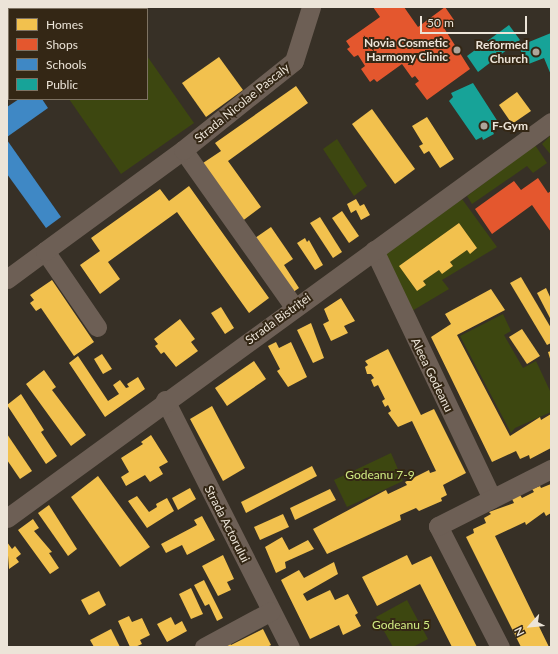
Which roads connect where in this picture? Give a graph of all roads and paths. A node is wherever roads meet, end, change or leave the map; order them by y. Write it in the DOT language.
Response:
graph roads {
  1 [pos="311,7"];
  2 [pos="551,122"];
  3 [pos="183,150"];
  4 [pos="374,250"];
  5 [pos="45,251"];
  6 [pos="7,279"];
  7 [pos="294,307"];
  8 [pos="97,327"];
  9 [pos="165,400"];
  10 [pos="551,469"];
  11 [pos="492,498"];
  12 [pos="7,518"];
  13 [pos="271,611"];
  14 [pos="204,647"];
  15 [pos="290,647"];
  16 [pos="500,647"];
  1 -- 3 [label="street, Strada Nicolae Pascaly"];
  2 -- 4 [label="street, Strada Bistriței"];
  3 -- 5 [label="street, Strada Nicolae Pascaly"];
  3 -- 7 [label="street, Strada Nicolae Pascaly"];
  4 -- 7 [label="street, Strada Bistriței"];
  4 -- 11 [label="street, Aleea Godeanu"];
  5 -- 6 [label="street, Strada Nicolae Pascaly"];
  5 -- 8 [label="street"];
  7 -- 9 [label="street, Strada Bistriței"];
  9 -- 12 [label="street, Strada Bistriței"];
  9 -- 13 [label="street, Strada Actorului"];
  10 -- 11 [label="street"];
  11 -- 16 [label="street"];
  13 -- 14 [label="street"];
  13 -- 15 [label="street, Strada Actorului"];
}
